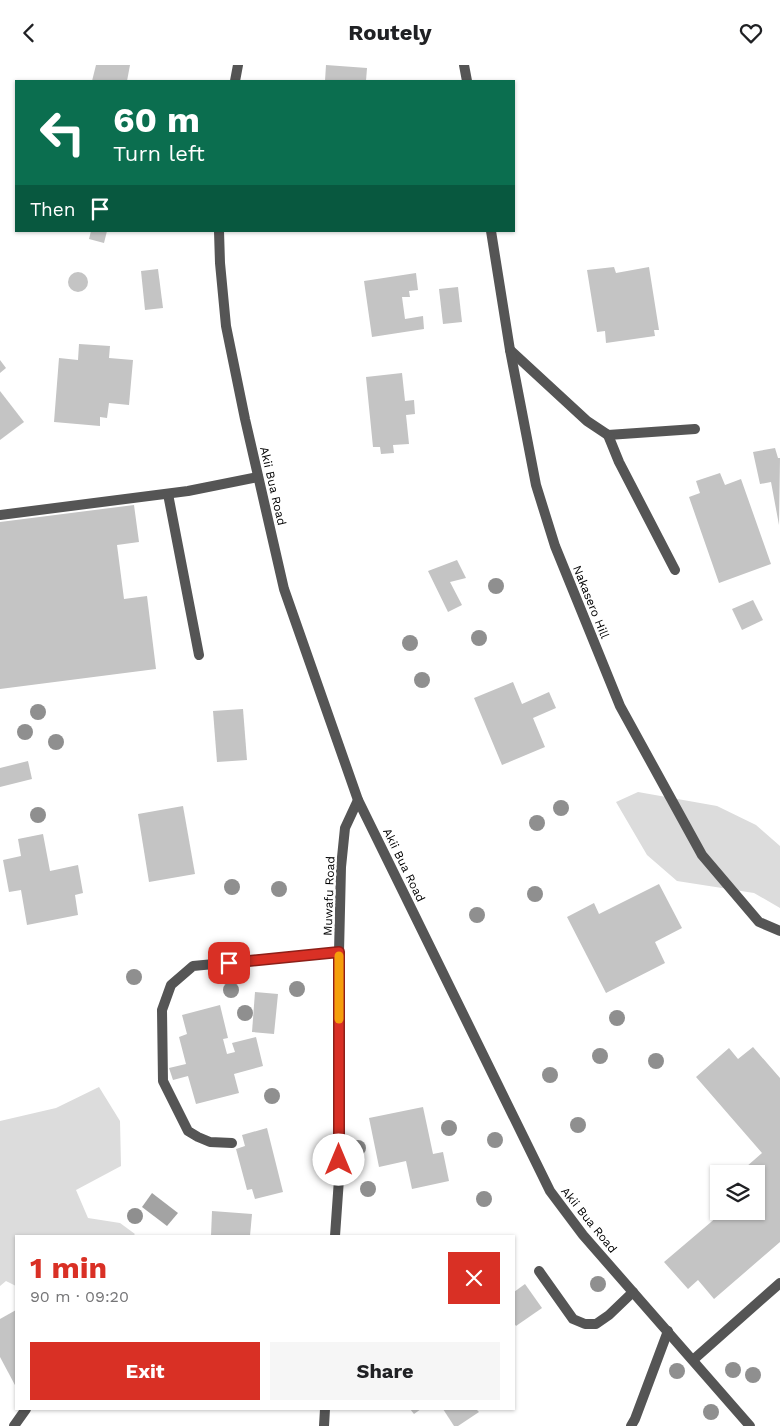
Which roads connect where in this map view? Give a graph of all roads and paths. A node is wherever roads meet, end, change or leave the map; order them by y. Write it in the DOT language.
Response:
graph roads {
  1 [pos="238,65"];
  2 [pos="464,65"];
  3 [pos="236,80"];
  4 [pos="467,80"];
  5 [pos="219,232"];
  6 [pos="491,232"];
  7 [pos="510,350"];
  8 [pos="695,429"];
  9 [pos="608,435"];
  10 [pos="258,477"];
  11 [pos="168,494"];
  12 [pos="0,515"];
  13 [pos="675,570"];
  14 [pos="199,655"];
  15 [pos="358,800"];
  16 [pos="780,931"];
  17 [pos="339,952"];
  18 [pos="232,1143"];
  19 [pos="336,1235"];
  20 [pos="539,1271"];
  21 [pos="780,1283"];
  22 [pos="633,1292"];
  23 [pos="668,1331"];
  24 [pos="693,1360"];
  25 [pos="25,1410"];
  26 [pos="325,1410"];
  27 [pos="14,1426"];
  28 [pos="324,1426"];
  29 [pos="631,1426"];
  30 [pos="750,1426"];
  1 -- 3 [label="street"];
  2 -- 4 [label="street"];
  5 -- 10 [label="street, Akii Bua Road"];
  6 -- 7 [label="street, Nakasero Hill"];
  7 -- 9 [label="street"];
  7 -- 16 [label="street, Nakasero Hill"];
  8 -- 9 [label="street"];
  9 -- 13 [label="street"];
  10 -- 11 [label="street"];
  10 -- 15 [label="street, Akii Bua Road"];
  11 -- 12 [label="street"];
  11 -- 14 [label="street"];
  15 -- 17 [label="street, Muwafu Road"];
  15 -- 22 [label="street, Akii Bua Road"];
  17 -- 18 [label="street"];
  17 -- 19 [label="street, Muwafu Road"];
  20 -- 22 [label="street"];
  21 -- 24 [label="street"];
  22 -- 23 [label="street, Akii Bua Road"];
  23 -- 24 [label="street, Akii Bua Road"];
  23 -- 29 [label="street"];
  24 -- 30 [label="street, Akii Bua Road"];
  25 -- 27 [label="street"];
  26 -- 28 [label="street"];
}
